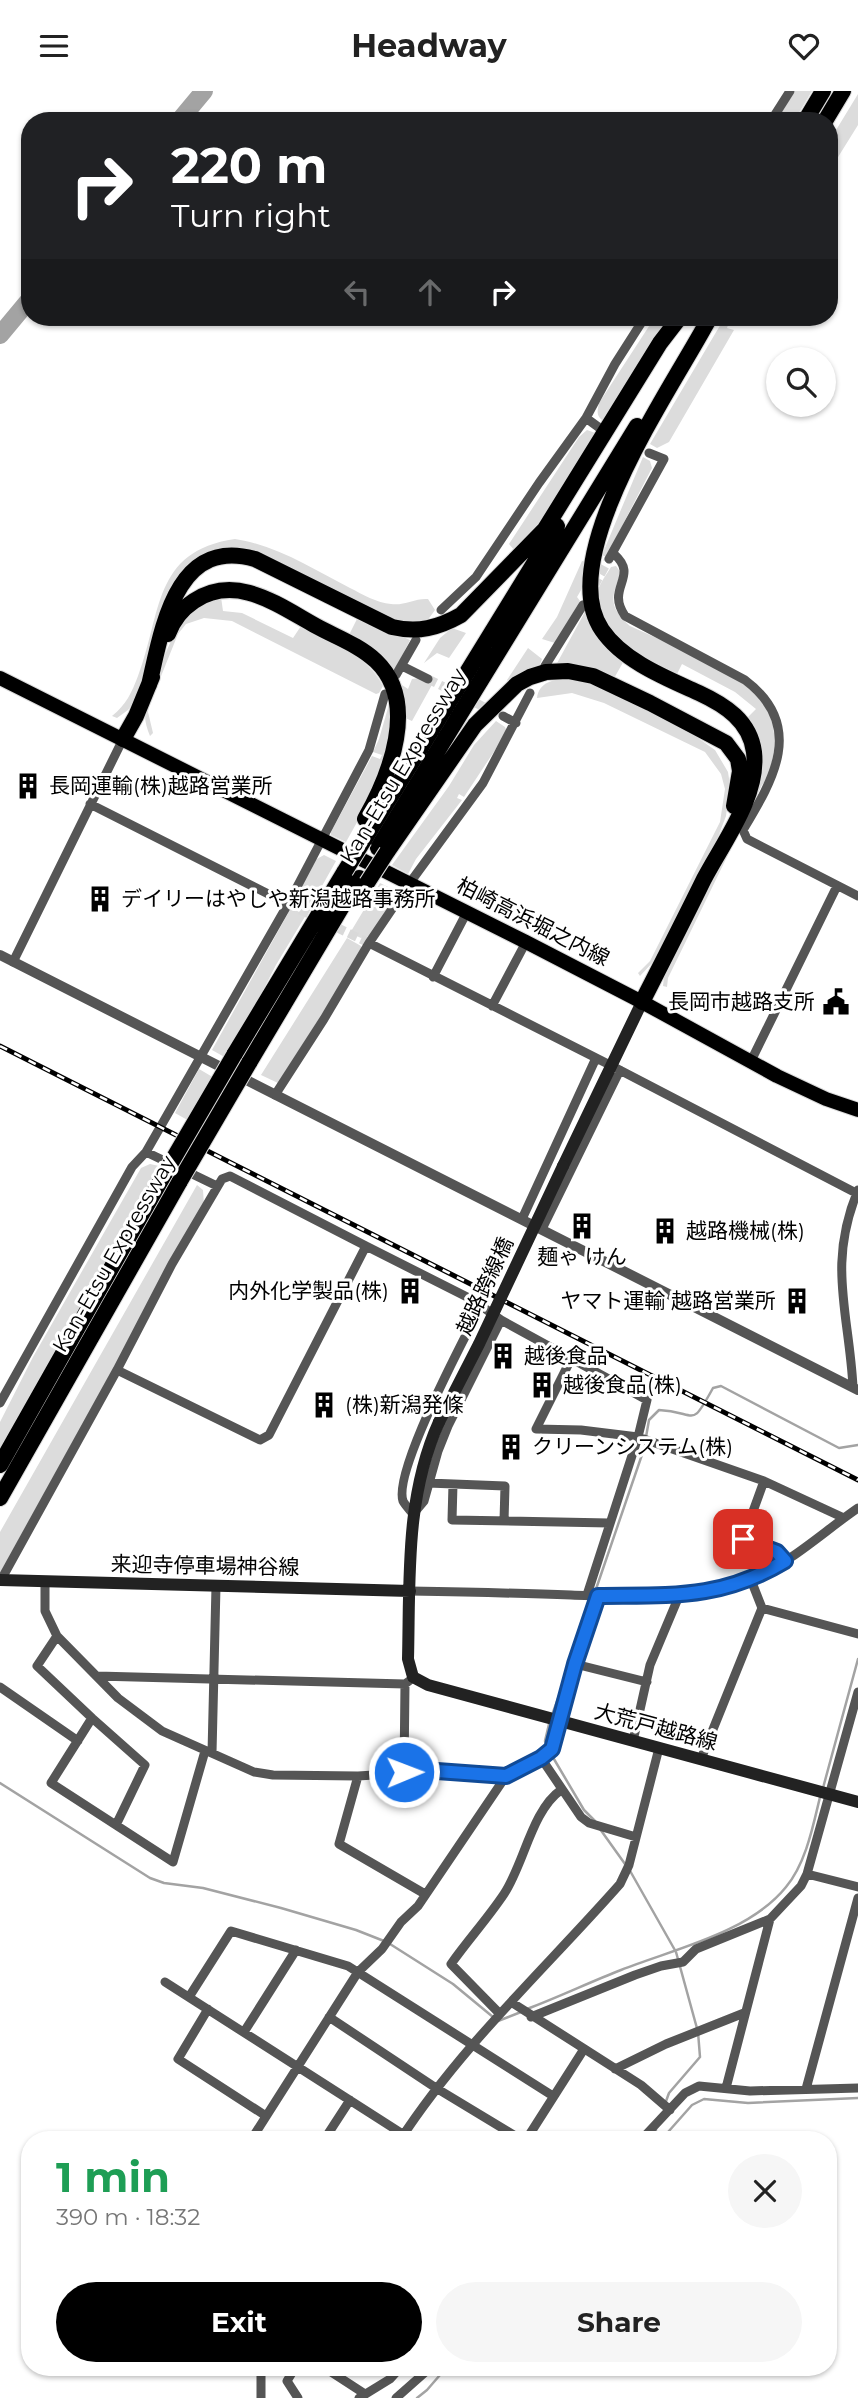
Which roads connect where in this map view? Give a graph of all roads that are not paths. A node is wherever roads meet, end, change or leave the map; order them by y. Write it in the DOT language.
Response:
graph roads {
  1 [pos="790,91"];
  2 [pos="823,91"];
  3 [pos="843,91"];
  4 [pos="777,112"];
  5 [pos="810,112"];
  6 [pos="830,112"];
  7 [pos="639,326"];
  8 [pos="674,326"];
  9 [pos="677,326"];
  10 [pos="698,326"];
  11 [pos="705,326"];
  12 [pos="586,418"];
  13 [pos="601,429"];
  14 [pos="649,453"];
  15 [pos="583,605"];
  16 [pos="441,610"];
  17 [pos="416,640"];
  18 [pos="402,666"];
  19 [pos="545,666"];
  20 [pos="396,675"];
  21 [pos="0,678"];
  22 [pos="428,679"];
  23 [pos="149,685"];
  24 [pos="530,693"];
  25 [pos="385,694"];
  26 [pos="503,716"];
  27 [pos="516,723"];
  28 [pos="123,739"];
  29 [pos="90,804"];
  30 [pos="322,839"];
  31 [pos="371,844"];
  32 [pos="709,870"];
  33 [pos="353,875"];
  34 [pos="409,884"];
  35 [pos="837,886"];
  36 [pos="858,896"];
  37 [pos="288,904"];
  38 [pos="467,912"];
  39 [pos="526,942"];
  40 [pos="369,943"];
  41 [pos="0,955"];
  42 [pos="13,962"];
  43 [pos="433,977"];
  44 [pos="642,1002"];
  45 [pos="492,1006"];
  46 [pos="200,1056"];
  47 [pos="596,1058"];
  48 [pos="751,1061"];
  49 [pos="615,1067"];
  50 [pos="275,1095"];
  51 [pos="858,1110"];
  52 [pos="146,1152"];
  53 [pos="217,1187"];
  54 [pos="858,1192"];
  55 [pos="522,1219"];
  56 [pos="542,1229"];
  57 [pos="366,1246"];
  58 [pos="481,1306"];
  59 [pos="501,1320"];
  60 [pos="572,1357"];
  61 [pos="117,1370"];
  62 [pos="855,1388"];
  63 [pos="0,1403"];
  64 [pos="638,1437"];
  65 [pos="0,1465"];
  66 [pos="764,1481"];
  67 [pos="428,1483"];
  68 [pos="453,1484"];
  69 [pos="0,1498"];
  70 [pos="858,1508"];
  71 [pos="413,1514"];
  72 [pos="844,1517"];
  73 [pos="504,1521"];
  74 [pos="609,1523"];
  75 [pos="785,1561"];
  76 [pos="0,1580"];
  77 [pos="751,1580"];
  78 [pos="45,1582"];
  79 [pos="216,1586"];
  80 [pos="410,1591"];
  81 [pos="587,1595"];
  82 [pos="679,1595"];
  83 [pos="598,1596"];
  84 [pos="762,1608"];
  85 [pos="858,1634"];
  86 [pos="57,1636"];
  87 [pos="575,1664"];
  88 [pos="97,1676"];
  89 [pos="214,1679"];
  90 [pos="410,1680"];
  91 [pos="647,1682"];
  92 [pos="0,1687"];
  93 [pos="858,1692"];
  94 [pos="855,1715"];
  95 [pos="92,1718"];
  96 [pos="559,1721"];
  97 [pos="78,1741"];
  98 [pos="633,1741"];
  99 [pos="659,1748"];
  100 [pos="208,1752"];
  101 [pos="541,1758"];
  102 [pos="701,1759"];
  103 [pos="404,1772"];
  104 [pos="358,1776"];
  105 [pos="506,1776"];
  106 [pos="561,1790"];
  107 [pos="829,1794"];
  108 [pos="858,1802"];
  109 [pos="116,1825"];
  110 [pos="636,1837"];
  111 [pos="807,1874"];
  112 [pos="858,1887"];
  113 [pos="425,1894"];
  114 [pos="858,1898"];
  115 [pos="770,1919"];
  116 [pos="296,1950"];
  117 [pos="358,1972"];
  118 [pos="165,1982"];
  119 [pos="189,1997"];
  120 [pos="511,2003"];
  121 [pos="208,2009"];
  122 [pos="499,2013"];
  123 [pos="744,2013"];
  124 [pos="329,2017"];
  125 [pos="531,2017"];
  126 [pos="243,2032"];
  127 [pos="472,2044"];
  128 [pos="584,2049"];
  129 [pos="298,2067"];
  130 [pos="615,2069"];
  131 [pos="436,2088"];
  132 [pos="726,2088"];
  133 [pos="858,2088"];
  134 [pos="806,2089"];
  135 [pos="554,2097"];
  136 [pos="350,2100"];
  137 [pos="670,2110"];
  138 [pos="266,2116"];
  139 [pos="257,2131"];
  140 [pos="330,2131"];
  141 [pos="395,2131"];
  142 [pos="409,2131"];
  143 [pos="509,2131"];
  144 [pos="530,2131"];
  145 [pos="649,2131"];
  146 [pos="261,2376"];
  147 [pos="290,2376"];
  148 [pos="336,2376"];
  149 [pos="393,2376"];
  150 [pos="421,2376"];
  151 [pos="362,2396"];
  152 [pos="261,2398"];
  153 [pos="298,2398"];
  154 [pos="396,2398"];
  1 -- 4 [label="street"];
  2 -- 5 [label="highway"];
  3 -- 6 [label="highway"];
  7 -- 12 [label="street"];
  8 -- 23 [label="highway"];
  9 -- 31 [label="highway, Kan-Etsu Expressway"];
  10 -- 31 [label="highway, Kan-Etsu Expressway"];
  11 -- 32 [label="highway"];
  12 -- 13 [label="street"];
  12 -- 16 [label="street"];
  14 -- 35 [label="street"];
  15 -- 19 [label="street"];
  17 -- 18 [label="street"];
  18 -- 20 [label="street"];
  18 -- 22 [label="street"];
  21 -- 28 [label="main road, 柏崎高浜堀之内線"];
  23 -- 28 [label="highway"];
  23 -- 31 [label="highway"];
  24 -- 27 [label="street"];
  25 -- 30 [label="street"];
  26 -- 27 [label="street"];
  27 -- 34 [label="street"];
  28 -- 29 [label="street"];
  28 -- 30 [label="main road, 柏崎高浜堀之内線"];
  29 -- 37 [label="street"];
  29 -- 42 [label="street"];
  30 -- 34 [label="main road, 柏崎高浜堀之内線"];
  30 -- 37 [label="street"];
  31 -- 32 [label="highway"];
  31 -- 33 [label="highway"];
  31 -- 33 [label="highway, Kan-Etsu Expressway"];
  32 -- 44 [label="highway"];
  33 -- 65 [label="highway, Kan-Etsu Expressway, bridge"];
  33 -- 69 [label="highway, Kan-Etsu Expressway, bridge"];
  34 -- 38 [label="main road, 柏崎高浜堀之内線"];
  34 -- 40 [label="street"];
  35 -- 36 [label="street"];
  35 -- 48 [label="street"];
  37 -- 46 [label="street"];
  38 -- 39 [label="main road, 柏崎高浜堀之内線"];
  38 -- 43 [label="street"];
  39 -- 44 [label="main road, 柏崎高浜堀之内線"];
  39 -- 45 [label="street"];
  40 -- 43 [label="street"];
  40 -- 50 [label="street"];
  41 -- 42 [label="street"];
  42 -- 46 [label="street"];
  43 -- 45 [label="street"];
  44 -- 48 [label="main road, 柏崎高浜堀之内線"];
  44 -- 49 [label="main road"];
  45 -- 47 [label="street"];
  46 -- 50 [label="street"];
  46 -- 52 [label="street"];
  47 -- 49 [label="street"];
  47 -- 55 [label="street"];
  48 -- 51 [label="main road, 柏崎高浜堀之内線"];
  49 -- 54 [label="street"];
  49 -- 56 [label="street"];
  49 -- 71 [label="main road, 越路跨線橋, bridge"];
  50 -- 55 [label="street"];
  52 -- 53 [label="street"];
  52 -- 63 [label="street"];
  53 -- 57 [label="street"];
  53 -- 61 [label="street"];
  54 -- 62 [label="street"];
  55 -- 56 [label="street"];
  56 -- 62 [label="street"];
  57 -- 58 [label="street"];
  57 -- 61 [label="street"];
  58 -- 59 [label="street"];
  58 -- 71 [label="street"];
  59 -- 60 [label="street"];
  59 -- 67 [label="street"];
  60 -- 64 [label="street"];
  60 -- 64 [label="street"];
  61 -- 76 [label="street"];
  64 -- 66 [label="street"];
  64 -- 74 [label="street"];
  66 -- 72 [label="street"];
  66 -- 75 [label="street"];
  67 -- 68 [label="street"];
  67 -- 71 [label="street"];
  68 -- 73 [label="street"];
  68 -- 73 [label="street"];
  70 -- 72 [label="street"];
  71 -- 80 [label="main road"];
  72 -- 75 [label="street"];
  73 -- 74 [label="street"];
  74 -- 81 [label="street"];
  75 -- 77 [label="street"];
  76 -- 78 [label="main road, 来迎寺停車場神谷線"];
  77 -- 82 [label="street"];
  77 -- 84 [label="street"];
  78 -- 79 [label="main road, 来迎寺停車場神谷線"];
  78 -- 86 [label="street"];
  79 -- 80 [label="main road, 来迎寺停車場神谷線"];
  79 -- 89 [label="street"];
  80 -- 81 [label="street"];
  80 -- 90 [label="main road"];
  81 -- 83 [label="street"];
  82 -- 83 [label="street"];
  82 -- 91 [label="street"];
  83 -- 87 [label="street"];
  84 -- 85 [label="street"];
  84 -- 102 [label="street"];
  86 -- 88 [label="street"];
  86 -- 95 [label="street"];
  87 -- 91 [label="street"];
  87 -- 96 [label="street"];
  88 -- 89 [label="street"];
  88 -- 100 [label="street"];
  89 -- 90 [label="street"];
  89 -- 100 [label="street"];
  90 -- 96 [label="main road, 大荒戸越路線"];
  90 -- 103 [label="street"];
  91 -- 98 [label="street"];
  92 -- 97 [label="street"];
  93 -- 94 [label="street"];
  94 -- 107 [label="street"];
  95 -- 97 [label="street"];
  95 -- 109 [label="street"];
  96 -- 98 [label="main road, 大荒戸越路線"];
  96 -- 101 [label="street"];
  97 -- 109 [label="street"];
  98 -- 99 [label="main road, 大荒戸越路線"];
  99 -- 102 [label="main road, 大荒戸越路線"];
  99 -- 110 [label="street"];
  100 -- 104 [label="street"];
  100 -- 109 [label="street"];
  101 -- 105 [label="street"];
  101 -- 106 [label="street"];
  102 -- 107 [label="main road, 大荒戸越路線"];
  103 -- 104 [label="street"];
  103 -- 105 [label="street"];
  104 -- 113 [label="street"];
  105 -- 113 [label="street"];
  106 -- 110 [label="street"];
  106 -- 122 [label="street"];
  107 -- 108 [label="main road, 大荒戸越路線"];
  107 -- 111 [label="street"];
  110 -- 120 [label="street"];
  111 -- 112 [label="street"];
  111 -- 115 [label="street"];
  113 -- 117 [label="street"];
  114 -- 134 [label="street"];
  115 -- 123 [label="street"];
  115 -- 125 [label="street"];
  116 -- 117 [label="street"];
  116 -- 119 [label="street"];
  116 -- 126 [label="street"];
  117 -- 124 [label="street"];
  117 -- 127 [label="street"];
  118 -- 119 [label="street"];
  119 -- 121 [label="street"];
  120 -- 122 [label="street"];
  120 -- 125 [label="street"];
  121 -- 126 [label="street"];
  121 -- 138 [label="street"];
  122 -- 127 [label="street"];
  123 -- 130 [label="street"];
  123 -- 132 [label="street"];
  124 -- 129 [label="street"];
  124 -- 131 [label="street"];
  125 -- 128 [label="street"];
  126 -- 129 [label="street"];
  127 -- 131 [label="street"];
  127 -- 135 [label="street"];
  128 -- 130 [label="street"];
  128 -- 135 [label="street"];
  129 -- 136 [label="street"];
  129 -- 138 [label="street"];
  130 -- 137 [label="street"];
  131 -- 142 [label="street"];
  131 -- 143 [label="street"];
  132 -- 134 [label="street"];
  132 -- 137 [label="street"];
  133 -- 134 [label="street"];
  135 -- 144 [label="street"];
  136 -- 140 [label="street"];
  136 -- 141 [label="street"];
  137 -- 145 [label="street"];
  138 -- 139 [label="street"];
  146 -- 152 [label="street"];
  147 -- 153 [label="street"];
  148 -- 151 [label="street"];
  149 -- 151 [label="street"];
  150 -- 154 [label="street"];
}
